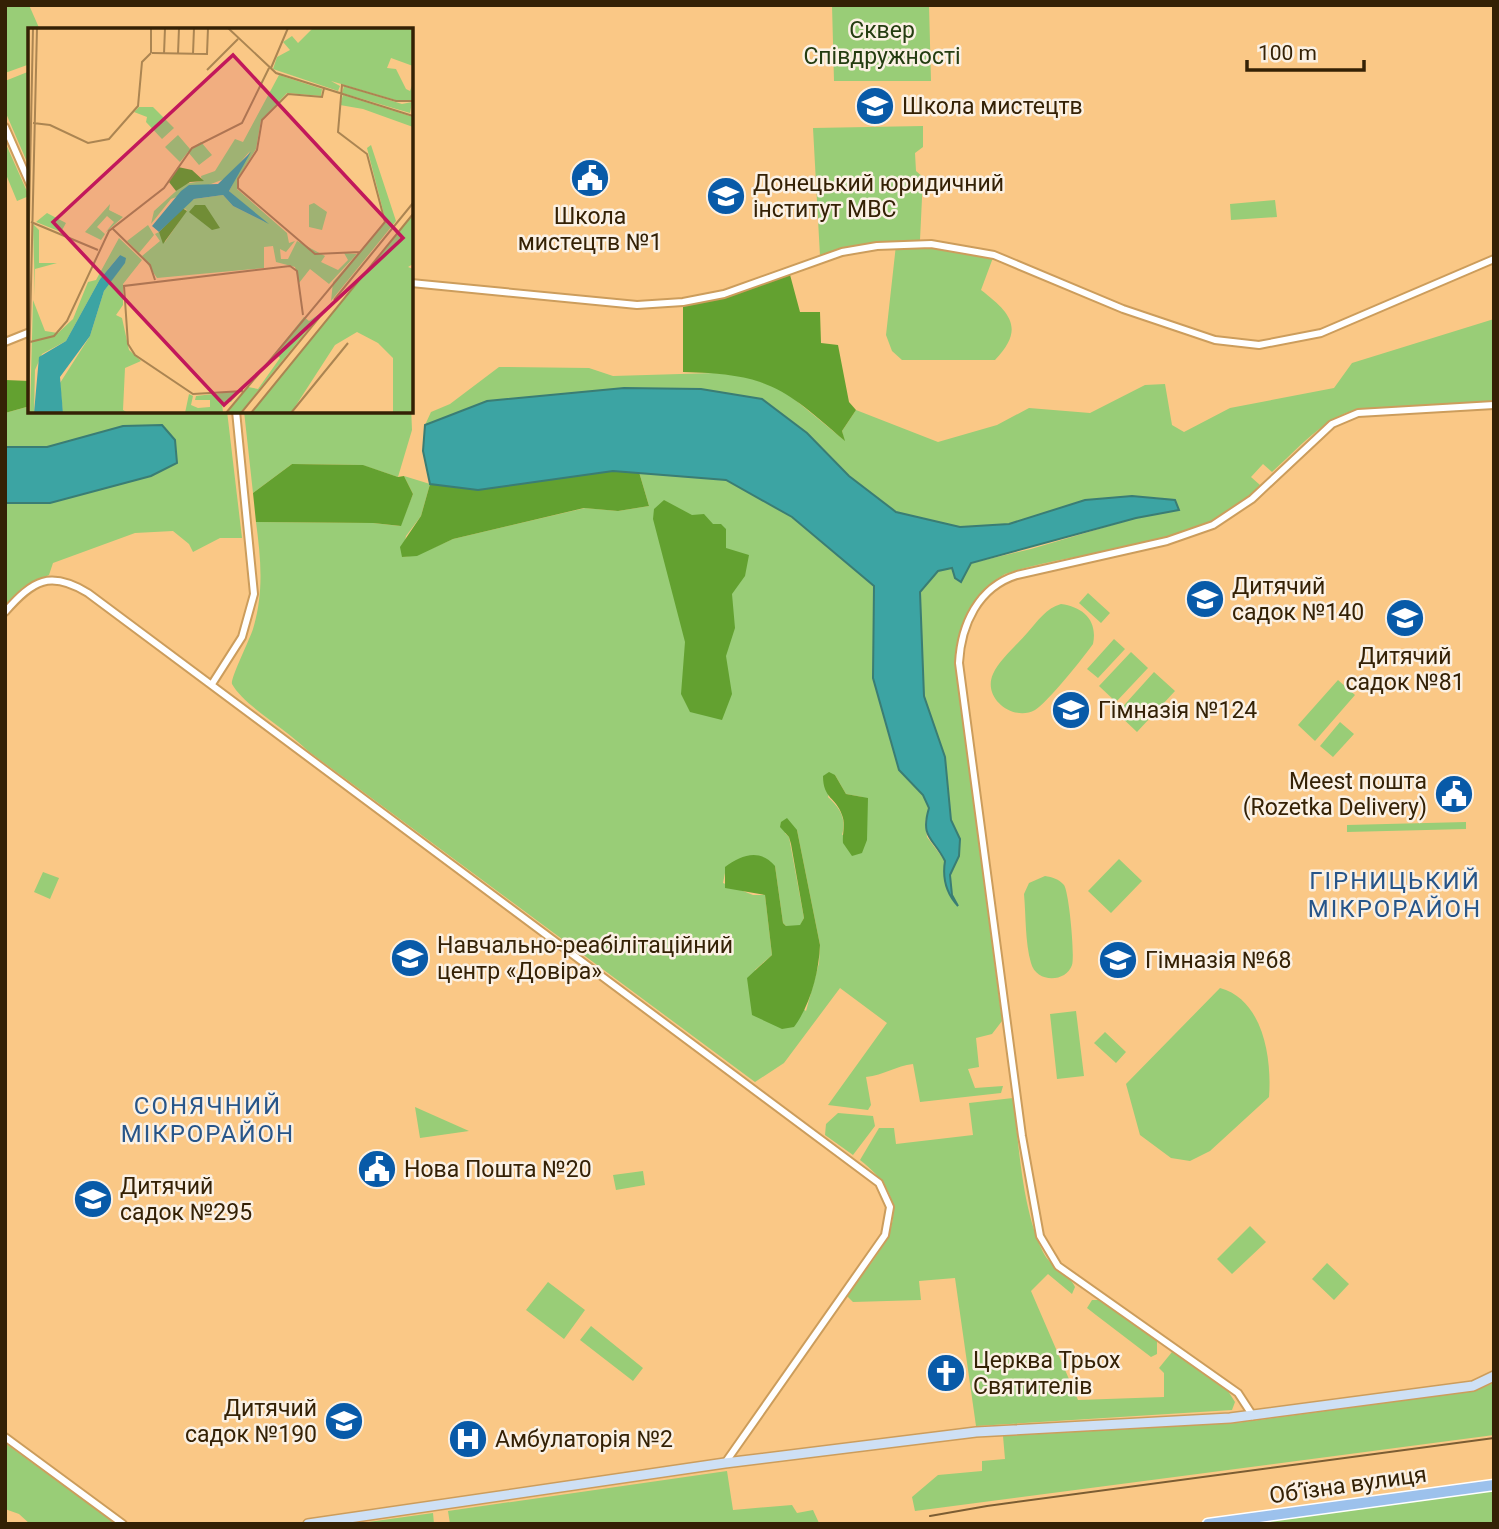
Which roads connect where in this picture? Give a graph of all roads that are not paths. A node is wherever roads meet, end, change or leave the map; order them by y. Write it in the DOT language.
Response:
graph roads {
  1 [pos="5,127"];
  2 [pos="28,179"];
  3 [pos="1494,259"];
  4 [pos="413,283"];
  5 [pos="28,333"];
  6 [pos="5,342"];
  7 [pos="1494,405"];
  8 [pos="236,413"];
  9 [pos="5,612"];
  10 [pos="212,684"];
  11 [pos="1494,1376"];
  12 [pos="1253,1416"];
  13 [pos="5,1437"];
  14 [pos="725,1463"];
  15 [pos="1494,1485"];
  16 [pos="123,1524"];
  17 [pos="308,1524"];
  18 [pos="1208,1524"];
  1 -- 2 [label="street"];
  3 -- 4 [label="street"];
  5 -- 6 [label="street"];
  7 -- 12 [label="street"];
  8 -- 10 [label="street"];
  9 -- 10 [label="street"];
  10 -- 14 [label="street"];
  11 -- 12 [label="street"];
  12 -- 14 [label="street"];
  13 -- 16 [label="street"];
  14 -- 17 [label="street"];
  15 -- 18 [label="main road, Обʼїзна вулиця"];
}
